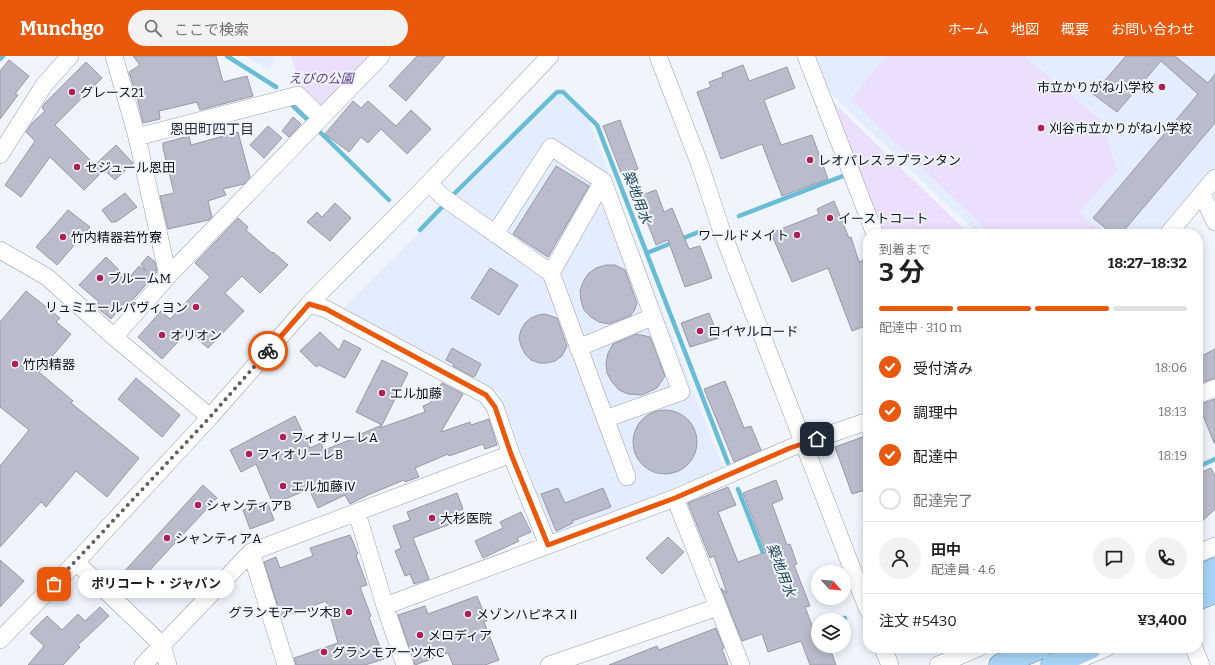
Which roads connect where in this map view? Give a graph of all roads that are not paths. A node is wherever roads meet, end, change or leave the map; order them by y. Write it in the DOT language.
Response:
graph roads {
  1 [pos="70,56"];
  2 [pos="114,56"];
  3 [pos="382,56"];
  4 [pos="550,56"];
  5 [pos="658,56"];
  6 [pos="806,56"];
  7 [pos="321,118"];
  8 [pos="137,137"];
  9 [pos="0,155"];
  10 [pos="1215,178"];
  11 [pos="603,181"];
  12 [pos="429,183"];
  13 [pos="1202,194"];
  14 [pos="1215,222"];
  15 [pos="873,229"];
  16 [pos="1172,229"];
  17 [pos="495,234"];
  18 [pos="0,250"];
  19 [pos="551,273"];
  20 [pos="168,276"];
  21 [pos="309,304"];
  22 [pos="652,316"];
  23 [pos="114,337"];
  24 [pos="578,348"];
  25 [pos="1215,388"];
  26 [pos="1203,393"];
  27 [pos="210,417"];
  28 [pos="605,419"];
  29 [pos="863,423"];
  30 [pos="804,443"];
  31 [pos="511,454"];
  32 [pos="627,477"];
  33 [pos="675,498"];
  34 [pos="357,513"];
  35 [pos="548,545"];
  36 [pos="1215,546"];
  37 [pos="251,552"];
  38 [pos="1203,552"];
  39 [pos="76,562"];
  40 [pos="1215,569"];
  41 [pos="1203,575"];
  42 [pos="1215,592"];
  43 [pos="863,597"];
  44 [pos="1203,597"];
  45 [pos="1215,600"];
  46 [pos="385,606"];
  47 [pos="1203,606"];
  48 [pos="718,607"];
  49 [pos="0,640"];
  50 [pos="162,645"];
  51 [pos="885,653"];
  52 [pos="966,653"];
  53 [pos="1028,653"];
  54 [pos="1079,653"];
  55 [pos="1094,653"];
  56 [pos="1196,653"];
  57 [pos="143,665"];
  58 [pos="168,665"];
  59 [pos="286,665"];
  60 [pos="405,665"];
  61 [pos="549,665"];
  62 [pos="741,665"];
  63 [pos="890,665"];
  64 [pos="938,665"];
  65 [pos="1000,665"];
  66 [pos="1052,665"];
  67 [pos="1065,665"];
  68 [pos="1201,665"];
  1 -- 9 [label="street"];
  2 -- 8 [label="street"];
  3 -- 7 [label="street"];
  4 -- 12 [label="street"];
  5 -- 30 [label="street"];
  6 -- 15 [label="street"];
  7 -- 8 [label="street"];
  7 -- 20 [label="street"];
  8 -- 20 [label="street"];
  10 -- 13 [label="street"];
  11 -- 17 [label="street"];
  11 -- 19 [label="street"];
  11 -- 22 [label="street"];
  12 -- 17 [label="street"];
  12 -- 21 [label="street"];
  13 -- 14 [label="street"];
  13 -- 16 [label="street"];
  17 -- 19 [label="street"];
  18 -- 23 [label="street"];
  19 -- 24 [label="street"];
  20 -- 23 [label="street"];
  21 -- 27 [label="street"];
  21 -- 31 [label="street"];
  22 -- 24 [label="street"];
  22 -- 28 [label="street"];
  23 -- 27 [label="street"];
  24 -- 28 [label="street"];
  25 -- 26 [label="street"];
  27 -- 39 [label="street"];
  28 -- 32 [label="street"];
  29 -- 30 [label="street"];
  30 -- 33 [label="street"];
  30 -- 43 [label="street"];
  31 -- 34 [label="street"];
  31 -- 35 [label="street"];
  33 -- 35 [label="street"];
  33 -- 48 [label="street"];
  34 -- 37 [label="street"];
  34 -- 46 [label="street"];
  35 -- 46 [label="street"];
  36 -- 38 [label="street"];
  37 -- 50 [label="street"];
  37 -- 59 [label="street"];
  39 -- 49 [label="street"];
  39 -- 50 [label="street"];
  40 -- 41 [label="highway"];
  42 -- 44 [label="highway"];
  45 -- 47 [label="street"];
  46 -- 60 [label="street"];
  48 -- 61 [label="street"];
  48 -- 62 [label="street"];
  50 -- 57 [label="street"];
  50 -- 58 [label="street"];
  51 -- 63 [label="street"];
  52 -- 64 [label="street"];
  53 -- 65 [label="highway"];
  54 -- 66 [label="highway"];
  55 -- 67 [label="street"];
  56 -- 68 [label="street"];
}
